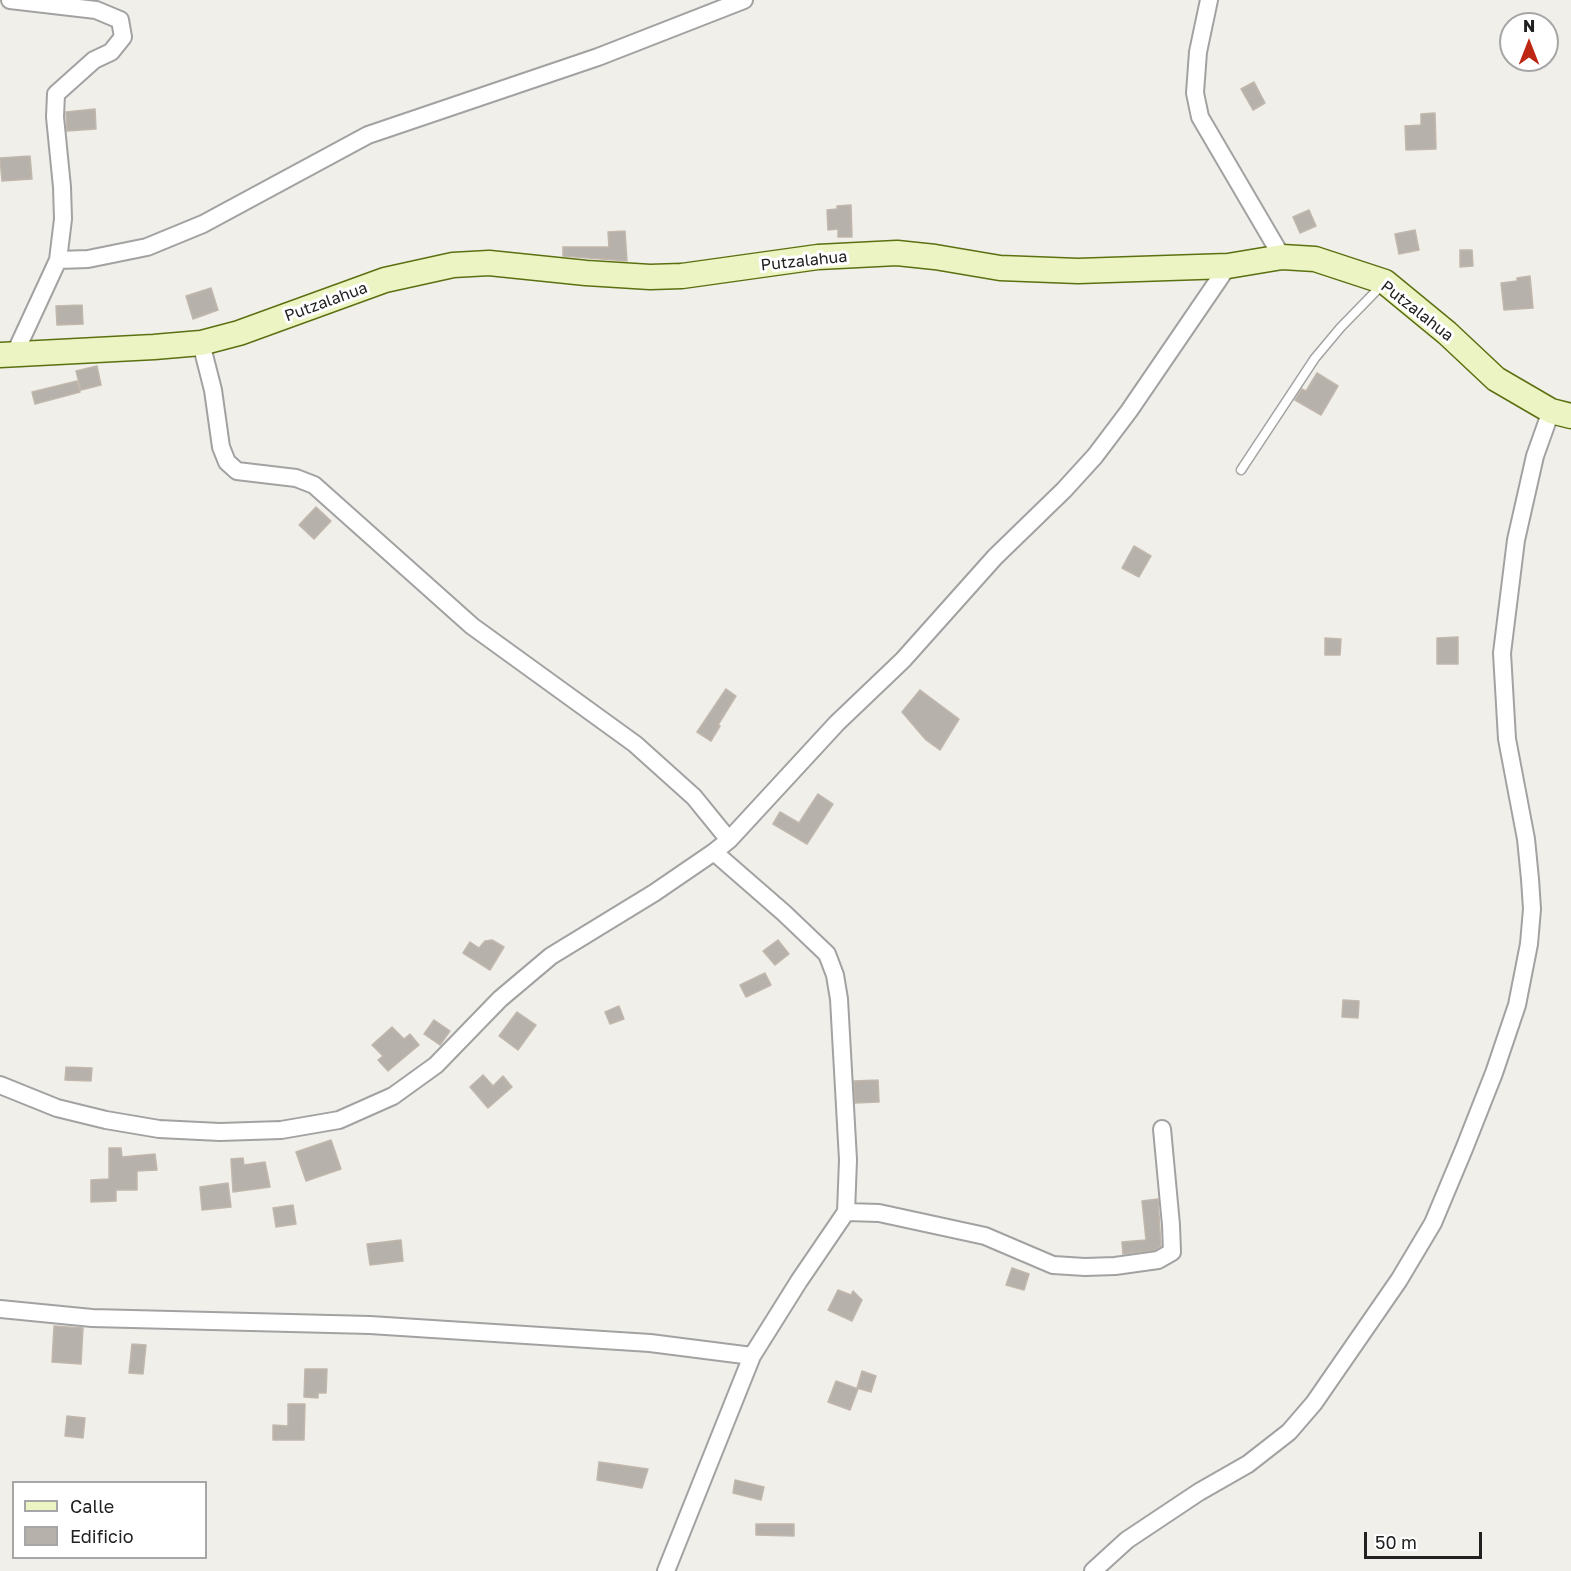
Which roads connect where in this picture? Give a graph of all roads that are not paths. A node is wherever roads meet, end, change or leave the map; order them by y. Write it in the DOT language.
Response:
graph roads {
  1 [pos="10,0"];
  2 [pos="744,0"];
  3 [pos="1209,0"];
  4 [pos="1282,257"];
  5 [pos="58,260"];
  6 [pos="1228,266"];
  7 [pos="1385,282"];
  8 [pos="201,343"];
  9 [pos="7,354"];
  10 [pos="1561,414"];
  11 [pos="1241,470"];
  12 [pos="729,840"];
  13 [pos="714,852"];
  14 [pos="0,1086"];
  15 [pos="1162,1129"];
  16 [pos="846,1212"];
  17 [pos="0,1309"];
  18 [pos="752,1356"];
  19 [pos="666,1571"];
  20 [pos="1094,1571"];
  1 -- 5 [label="street"];
  2 -- 5 [label="street"];
  3 -- 4 [label="street"];
  4 -- 6 [label="street, Putzalahua"];
  4 -- 7 [label="street, Putzalahua"];
  5 -- 9 [label="street"];
  6 -- 8 [label="street, Putzalahua"];
  6 -- 12 [label="street"];
  7 -- 10 [label="street, Putzalahua"];
  7 -- 11 [label="lane"];
  8 -- 9 [label="street, Putzalahua"];
  8 -- 12 [label="street"];
  10 -- 20 [label="street"];
  12 -- 13 [label="street"];
  13 -- 14 [label="street"];
  13 -- 16 [label="street"];
  15 -- 16 [label="street"];
  16 -- 18 [label="street"];
  17 -- 18 [label="street"];
  18 -- 19 [label="street"];
}
